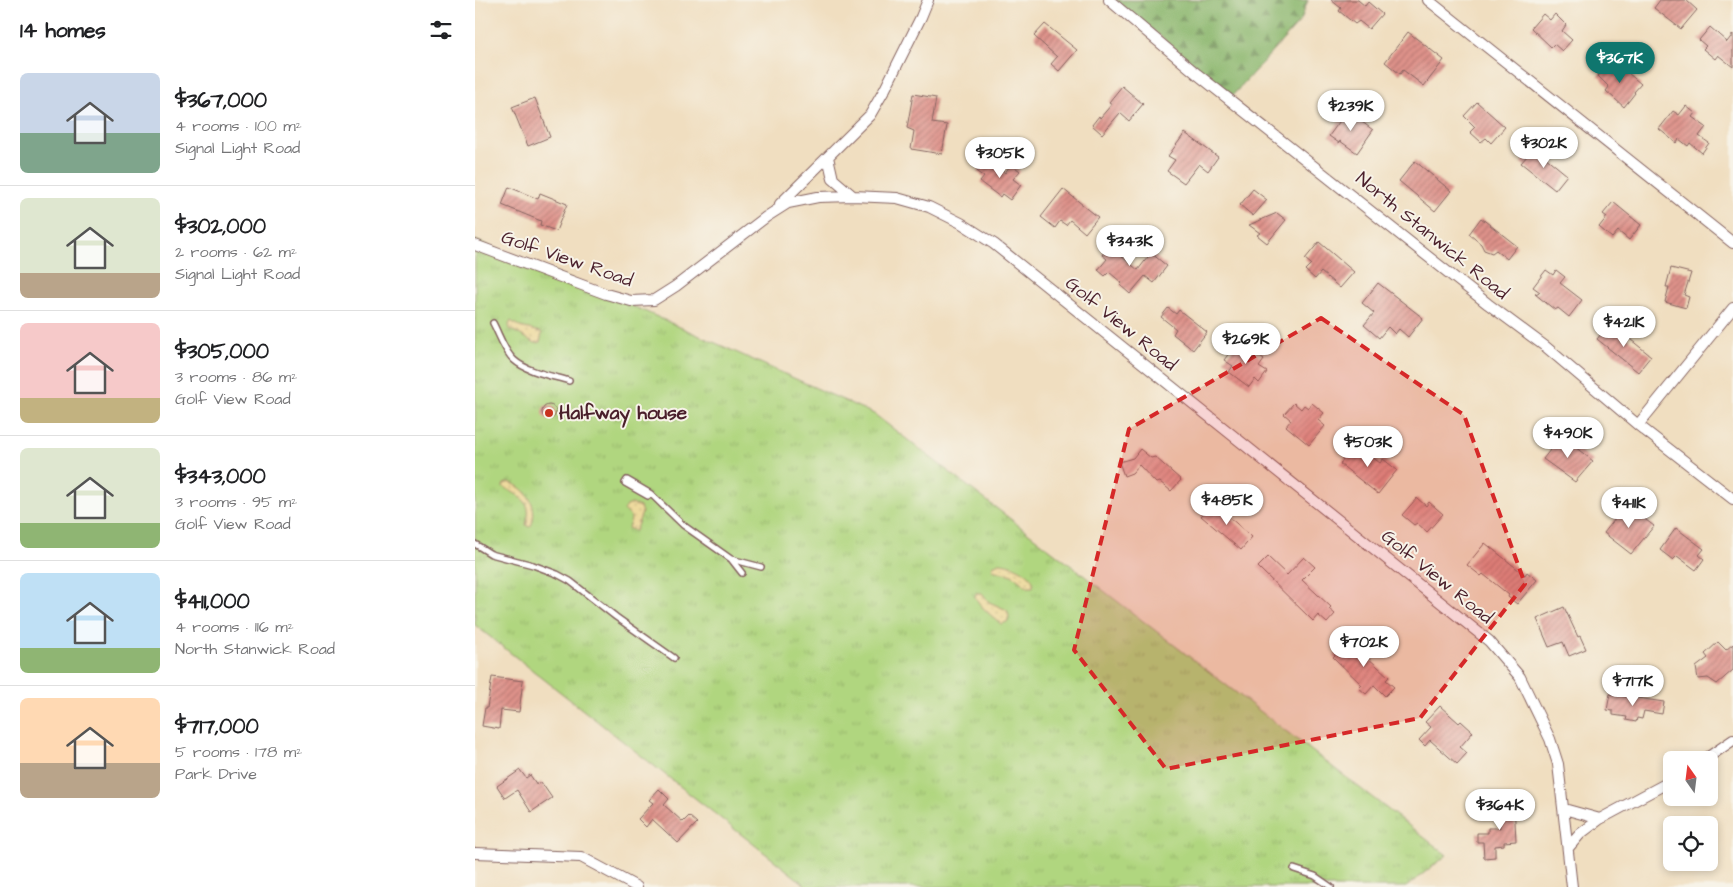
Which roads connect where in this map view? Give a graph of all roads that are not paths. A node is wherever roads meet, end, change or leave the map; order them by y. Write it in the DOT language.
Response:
graph roads {
  1 [pos="928,0"];
  2 [pos="1109,0"];
  3 [pos="1428,0"];
  4 [pos="828,157"];
  5 [pos="853,196"];
  6 [pos="766,217"];
  7 [pos="1733,243"];
  8 [pos="475,245"];
  9 [pos="1733,308"];
  10 [pos="493,323"];
  11 [pos="569,381"];
  12 [pos="1638,425"];
  13 [pos="648,496"];
  14 [pos="1733,499"];
  15 [pos="475,544"];
  16 [pos="731,559"];
  17 [pos="761,566"];
  18 [pos="741,573"];
  19 [pos="674,658"];
  20 [pos="1733,740"];
  21 [pos="1717,751"];
  22 [pos="1663,785"];
  23 [pos="1564,809"];
  24 [pos="1600,819"];
  25 [pos="1568,848"];
  26 [pos="475,853"];
  27 [pos="1294,868"];
  28 [pos="637,887"];
  29 [pos="1331,887"];
  30 [pos="1572,887"];
  1 -- 4 [label="street"];
  2 -- 12 [label="street, North Stanwick Road"];
  3 -- 7 [label="street"];
  4 -- 5 [label="street"];
  4 -- 6 [label="street"];
  5 -- 6 [label="street, Golf View Road"];
  5 -- 23 [label="street, Golf View Road"];
  6 -- 8 [label="street, Golf View Road"];
  9 -- 12 [label="street"];
  10 -- 11 [label="lane"];
  12 -- 14 [label="street, North Stanwick Road"];
  13 -- 16 [label="lane"];
  15 -- 19 [label="lane"];
  16 -- 17 [label="lane"];
  16 -- 18 [label="lane"];
  20 -- 21 [label="street"];
  22 -- 24 [label="street"];
  23 -- 24 [label="street"];
  23 -- 25 [label="street, Golf View Road"];
  24 -- 25 [label="street"];
  25 -- 30 [label="street, Golf View Road"];
  26 -- 28 [label="street"];
  27 -- 29 [label="lane"];
}
